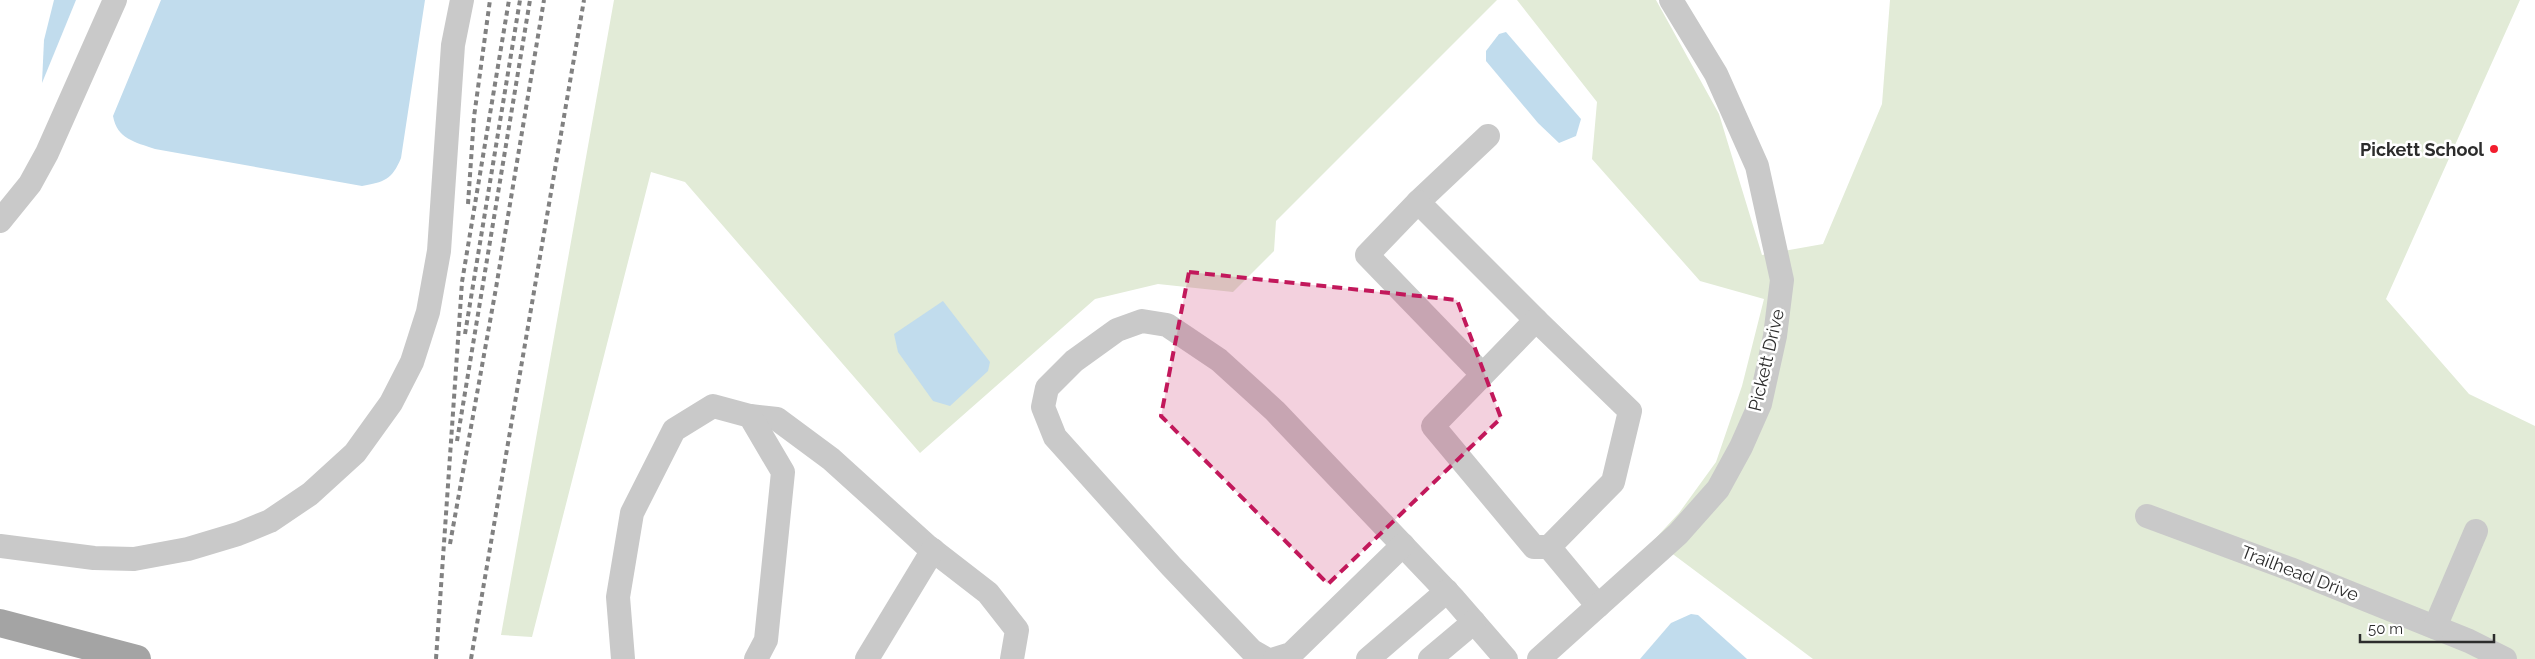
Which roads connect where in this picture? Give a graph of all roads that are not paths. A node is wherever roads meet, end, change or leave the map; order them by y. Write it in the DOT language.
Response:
graph roads {
  1 [pos="115,0"];
  2 [pos="462,0"];
  3 [pos="1671,0"];
  4 [pos="1488,136"];
  5 [pos="1418,202"];
  6 [pos="0,221"];
  7 [pos="1536,320"];
  8 [pos="1482,374"];
  9 [pos="750,416"];
  10 [pos="2148,516"];
  11 [pos="2476,531"];
  12 [pos="1403,545"];
  13 [pos="0,546"];
  14 [pos="1549,547"];
  15 [pos="933,550"];
  16 [pos="1447,591"];
  17 [pos="1598,606"];
  18 [pos="1474,622"];
  19 [pos="0,623"];
  20 [pos="2435,627"];
  21 [pos="1243,651"];
  22 [pos="136,659"];
  23 [pos="623,659"];
  24 [pos="756,659"];
  25 [pos="867,659"];
  26 [pos="1012,659"];
  27 [pos="1266,659"];
  28 [pos="1276,659"];
  29 [pos="1368,659"];
  30 [pos="1430,659"];
  31 [pos="1506,659"];
  32 [pos="1539,659"];
  33 [pos="2505,659"];
  1 -- 6 [label="street"];
  2 -- 13 [label="street"];
  3 -- 17 [label="street, Pickett Drive"];
  4 -- 5 [label="street"];
  5 -- 7 [label="street"];
  5 -- 8 [label="street"];
  7 -- 8 [label="street"];
  7 -- 14 [label="street"];
  8 -- 14 [label="street"];
  9 -- 15 [label="street"];
  9 -- 23 [label="street"];
  9 -- 24 [label="street"];
  10 -- 20 [label="street, Trailhead Drive"];
  11 -- 20 [label="street"];
  12 -- 16 [label="street"];
  12 -- 21 [label="street"];
  12 -- 28 [label="street"];
  14 -- 17 [label="street"];
  15 -- 25 [label="street"];
  15 -- 26 [label="street"];
  16 -- 18 [label="street"];
  16 -- 29 [label="street"];
  17 -- 32 [label="street, Pickett Drive"];
  18 -- 30 [label="street"];
  18 -- 31 [label="street"];
  19 -- 22 [label="main road"];
  20 -- 33 [label="street, Trailhead Drive"];
  21 -- 27 [label="street"];
}
